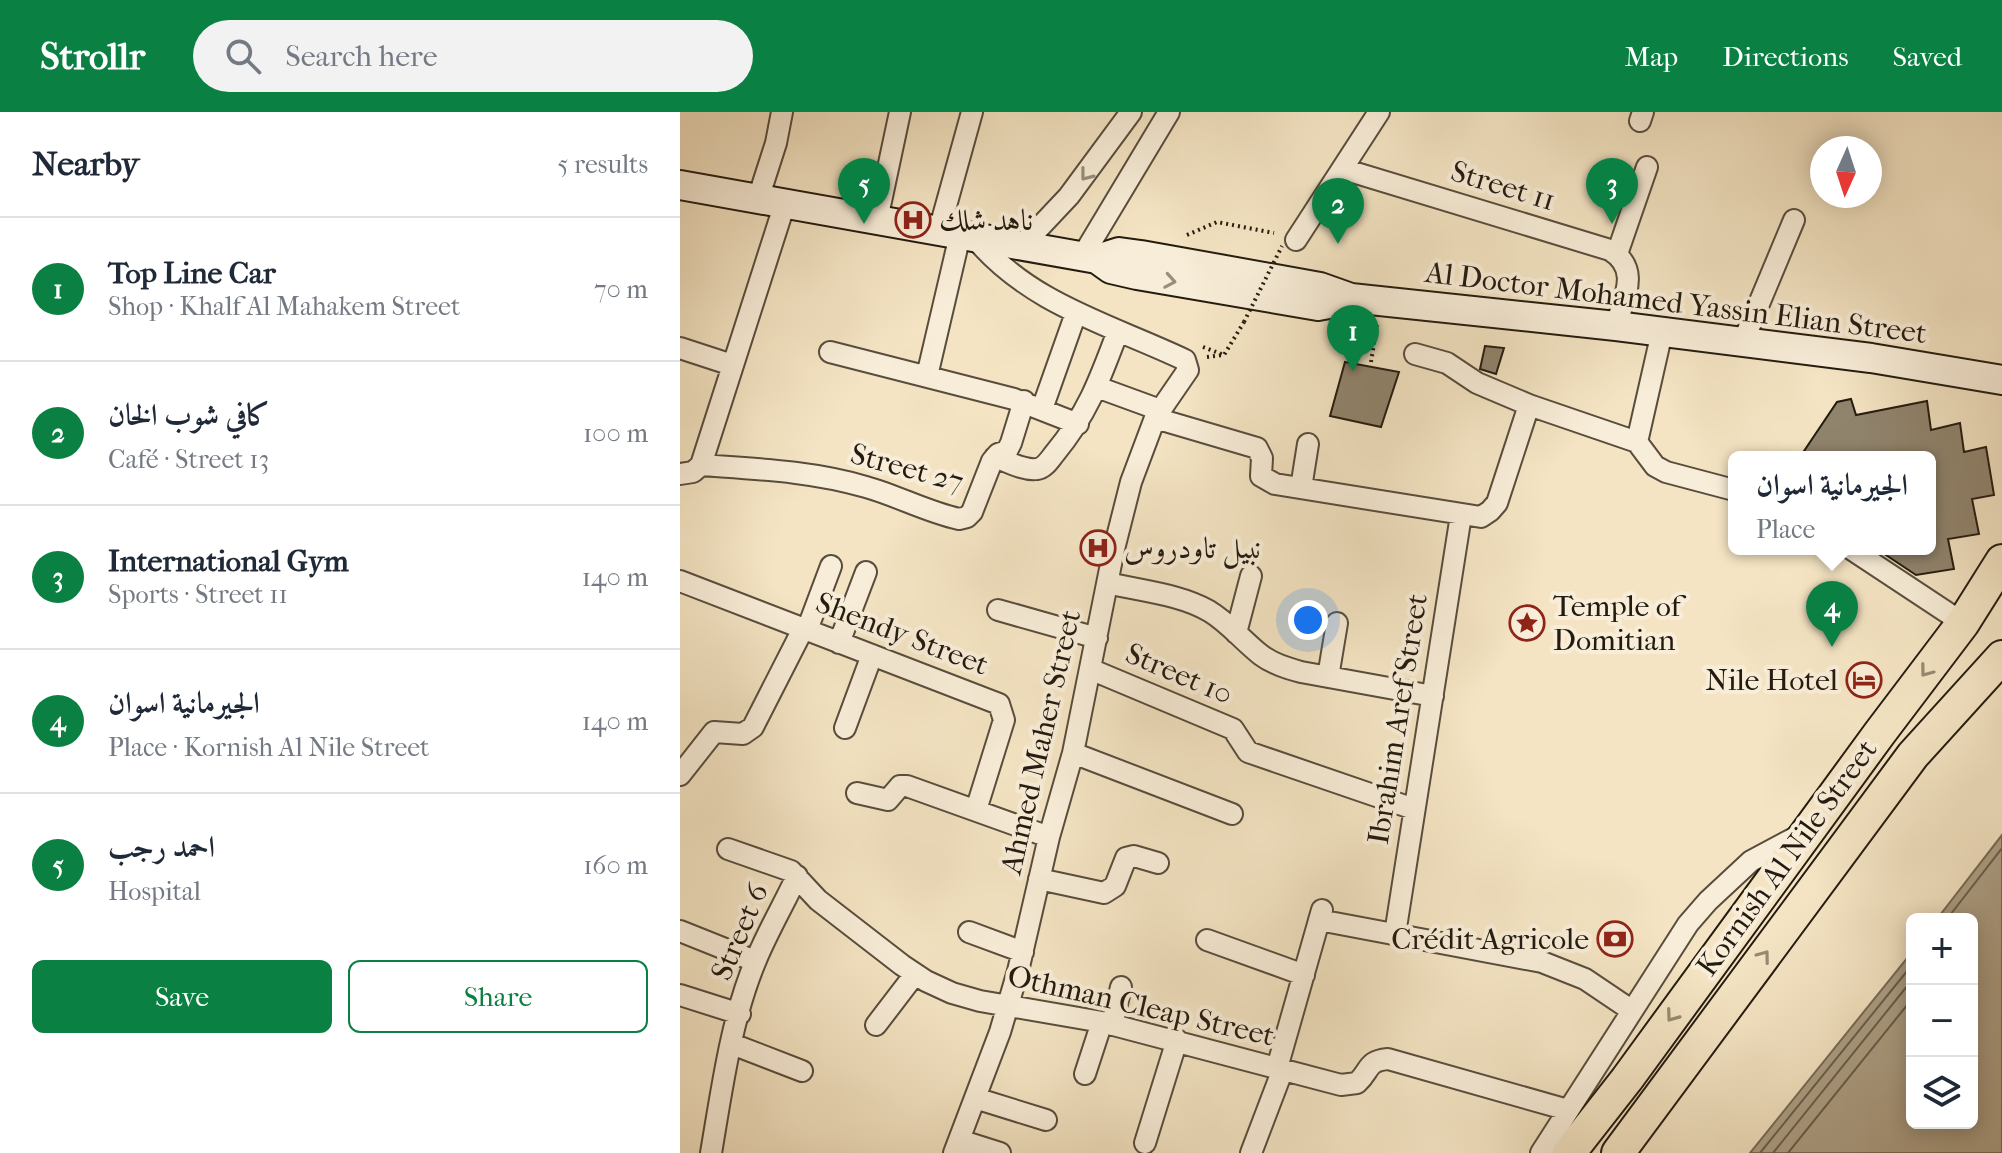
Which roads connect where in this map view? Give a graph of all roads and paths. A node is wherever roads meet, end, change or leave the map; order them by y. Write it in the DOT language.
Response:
graph roads {
  1 [pos="782,112"];
  2 [pos="900,112"];
  3 [pos="972,112"];
  4 [pos="1131,112"];
  5 [pos="1142,112"];
  6 [pos="1169,112"];
  7 [pos="1379,112"];
  8 [pos="1150,143"];
  9 [pos="1647,167"];
  10 [pos="1343,169"];
  11 [pos="680,185"];
  12 [pos="772,201"];
  13 [pos="877,220"];
  14 [pos="1794,220"];
  15 [pos="1274,233"];
  16 [pos="957,234"];
  17 [pos="1289,243"];
  18 [pos="1022,246"];
  19 [pos="1617,254"];
  20 [pos="1141,255"];
  21 [pos="1090,258"];
  22 [pos="1351,298"];
  23 [pos="1076,313"];
  24 [pos="1616,326"];
  25 [pos="1118,331"];
  26 [pos="1376,332"];
  27 [pos="1662,332"];
  28 [pos="1743,342"];
  29 [pos="680,348"];
  30 [pos="830,352"];
  31 [pos="1415,354"];
  32 [pos="1180,358"];
  33 [pos="1371,362"];
  34 [pos="732,365"];
  35 [pos="927,376"];
  36 [pos="1999,381"];
  37 [pos="1097,387"];
  38 [pos="1033,405"];
  39 [pos="1529,405"];
  40 [pos="1157,414"];
  41 [pos="1078,424"];
  42 [pos="1637,442"];
  43 [pos="1308,444"];
  44 [pos="995,457"];
  45 [pos="701,465"];
  46 [pos="680,474"];
  47 [pos="1301,488"];
  48 [pos="1728,488"];
  49 [pos="1461,515"];
  50 [pos="1860,555"];
  51 [pos="2002,561"];
  52 [pos="831,566"];
  53 [pos="866,572"];
  54 [pos="1251,576"];
  55 [pos="680,581"];
  56 [pos="1108,583"];
  57 [pos="998,610"];
  58 [pos="1337,623"];
  59 [pos="1963,623"];
  60 [pos="805,630"];
  61 [pos="1236,633"];
  62 [pos="1097,638"];
  63 [pos="839,643"];
  64 [pos="872,655"];
  65 [pos="2002,657"];
  66 [pos="1090,669"];
  67 [pos="1328,677"];
  68 [pos="1433,696"];
  69 [pos="845,728"];
  70 [pos="1073,753"];
  71 [pos="680,775"];
  72 [pos="857,793"];
  73 [pos="1414,809"];
  74 [pos="976,810"];
  75 [pos="1232,814"];
  76 [pos="1807,832"];
  77 [pos="1049,837"];
  78 [pos="728,849"];
  79 [pos="1158,863"];
  80 [pos="797,876"];
  81 [pos="1039,879"];
  82 [pos="680,931"];
  83 [pos="969,932"];
  84 [pos="1395,934"];
  85 [pos="1207,940"];
  86 [pos="1023,952"];
  87 [pos="755,961"];
  88 [pos="915,974"];
  89 [pos="1304,975"];
  90 [pos="1121,987"];
  91 [pos="680,995"];
  92 [pos="1008,1005"];
  93 [pos="1631,1010"];
  94 [pos="740,1014"];
  95 [pos="1107,1024"];
  96 [pos="876,1025"];
  97 [pos="1177,1040"];
  98 [pos="732,1044"];
  99 [pos="1280,1068"];
  100 [pos="802,1071"];
  101 [pos="1085,1074"];
  102 [pos="975,1098"];
  103 [pos="1568,1110"];
  104 [pos="1046,1120"];
  105 [pos="1145,1143"];
  106 [pos="956,1146"];
  107 [pos="711,1153"];
  108 [pos="1000,1153"];
  109 [pos="1251,1153"];
  110 [pos="1541,1153"];
  111 [pos="1569,1153"];
  112 [pos="1618,1153"];
  1 -- 12 [label="street"];
  2 -- 13 [label="street"];
  3 -- 16 [label="street"];
  4 -- 18 [label="street, one-way"];
  5 -- 8 [label="street"];
  6 -- 8 [label="street"];
  7 -- 10 [label="street"];
  8 -- 21 [label="street"];
  9 -- 19 [label="street"];
  10 -- 17 [label="street"];
  10 -- 19 [label="street, Street 11"];
  11 -- 12 [label="main road, Al Doctor Mohamed Yassin Elian Street"];
  12 -- 13 [label="main road, Al Doctor Mohamed Yassin Elian Street"];
  12 -- 34 [label="street"];
  13 -- 16 [label="main road, Al Doctor Mohamed Yassin Elian Street"];
  14 -- 28 [label="street"];
  15 -- 20 [label="path"];
  16 -- 18 [label="main road, Al Doctor Mohamed Yassin Elian Street"];
  16 -- 23 [label="street"];
  16 -- 35 [label="street"];
  17 -- 32 [label="path, bridge"];
  18 -- 21 [label="main road, Al Doctor Mohamed Yassin Elian Street"];
  19 -- 24 [label="street"];
  20 -- 21 [label="main road, Al Doctor Mohamed Yassin Elian Street"];
  20 -- 22 [label="main road, Al Doctor Mohamed Yassin Elian Street"];
  21 -- 22 [label="main road, Al Doctor Mohamed Yassin Elian Street, one-way"];
  22 -- 24 [label="main road, Al Doctor Mohamed Yassin Elian Street"];
  23 -- 25 [label="street"];
  23 -- 38 [label="street, Street 27"];
  24 -- 27 [label="main road, Al Doctor Mohamed Yassin Elian Street"];
  25 -- 32 [label="street"];
  25 -- 37 [label="street"];
  26 -- 33 [label="path"];
  27 -- 28 [label="main road, Al Doctor Mohamed Yassin Elian Street"];
  27 -- 42 [label="street"];
  28 -- 36 [label="main road, Al Doctor Mohamed Yassin Elian Street"];
  29 -- 34 [label="street"];
  30 -- 35 [label="street"];
  31 -- 39 [label="street"];
  32 -- 40 [label="street, Ahmed Maher Street"];
  34 -- 45 [label="street"];
  35 -- 38 [label="street"];
  37 -- 40 [label="street"];
  37 -- 41 [label="street"];
  38 -- 41 [label="street"];
  38 -- 44 [label="street, Street 27"];
  39 -- 42 [label="street"];
  39 -- 49 [label="street"];
  40 -- 47 [label="street"];
  40 -- 56 [label="street, Ahmed Maher Street"];
  41 -- 44 [label="street"];
  42 -- 48 [label="street"];
  43 -- 47 [label="street"];
  44 -- 45 [label="street, Street 27"];
  45 -- 46 [label="street"];
  47 -- 49 [label="street"];
  49 -- 68 [label="street, Ibrahim Aref Street"];
  50 -- 59 [label="street"];
  51 -- 59 [label="main road, Kornish Al Nile Street"];
  52 -- 60 [label="street"];
  53 -- 63 [label="street"];
  54 -- 61 [label="street"];
  55 -- 60 [label="street, Shendy Street"];
  56 -- 61 [label="street"];
  56 -- 62 [label="street, Ahmed Maher Street"];
  57 -- 62 [label="street"];
  58 -- 67 [label="street"];
  59 -- 76 [label="main road, Kornish Al Nile Street, one-way"];
  60 -- 63 [label="street, Shendy Street"];
  60 -- 71 [label="street"];
  61 -- 67 [label="street"];
  62 -- 66 [label="street, Ahmed Maher Street"];
  63 -- 64 [label="street, Shendy Street"];
  64 -- 69 [label="street"];
  64 -- 74 [label="street, Shendy Street"];
  112 -- 65 [label="main road, Kornish Al Nile Street, one-way"];
  66 -- 70 [label="street, Ahmed Maher Street"];
  66 -- 73 [label="street, Street 10"];
  67 -- 68 [label="street"];
  68 -- 73 [label="street, Ibrahim Aref Street"];
  70 -- 75 [label="street"];
  70 -- 77 [label="street, Ahmed Maher Street"];
  72 -- 74 [label="street"];
  73 -- 84 [label="street, Ibrahim Aref Street"];
  74 -- 77 [label="street"];
  76 -- 93 [label="street"];
  76 -- 111 [label="main road, Kornish Al Nile Street, one-way"];
  77 -- 81 [label="street, Ahmed Maher Street"];
  78 -- 80 [label="street, Othman Cleap Street"];
  79 -- 81 [label="street"];
  80 -- 87 [label="street, Street 6"];
  80 -- 88 [label="street, Othman Cleap Street"];
  81 -- 86 [label="street, Ahmed Maher Street"];
  82 -- 87 [label="street"];
  83 -- 86 [label="street"];
  84 -- 89 [label="street"];
  84 -- 93 [label="street"];
  85 -- 89 [label="street"];
  86 -- 92 [label="street, Ahmed Maher Street"];
  87 -- 94 [label="street, Street 6"];
  88 -- 92 [label="street, Othman Cleap Street"];
  88 -- 96 [label="street"];
  89 -- 99 [label="street"];
  90 -- 95 [label="street"];
  91 -- 94 [label="street"];
  92 -- 95 [label="street, Othman Cleap Street"];
  92 -- 102 [label="street, Ahmed Maher Street"];
  93 -- 103 [label="street"];
  94 -- 98 [label="street, Street 6"];
  95 -- 97 [label="street, Othman Cleap Street"];
  95 -- 101 [label="street"];
  97 -- 99 [label="street, Othman Cleap Street"];
  97 -- 105 [label="street"];
  98 -- 100 [label="street"];
  98 -- 107 [label="street, Street 6"];
  99 -- 103 [label="street, Othman Cleap Street"];
  99 -- 109 [label="street"];
  102 -- 104 [label="street"];
  102 -- 106 [label="street, Ahmed Maher Street"];
  103 -- 110 [label="street"];
  106 -- 108 [label="street"];
}
